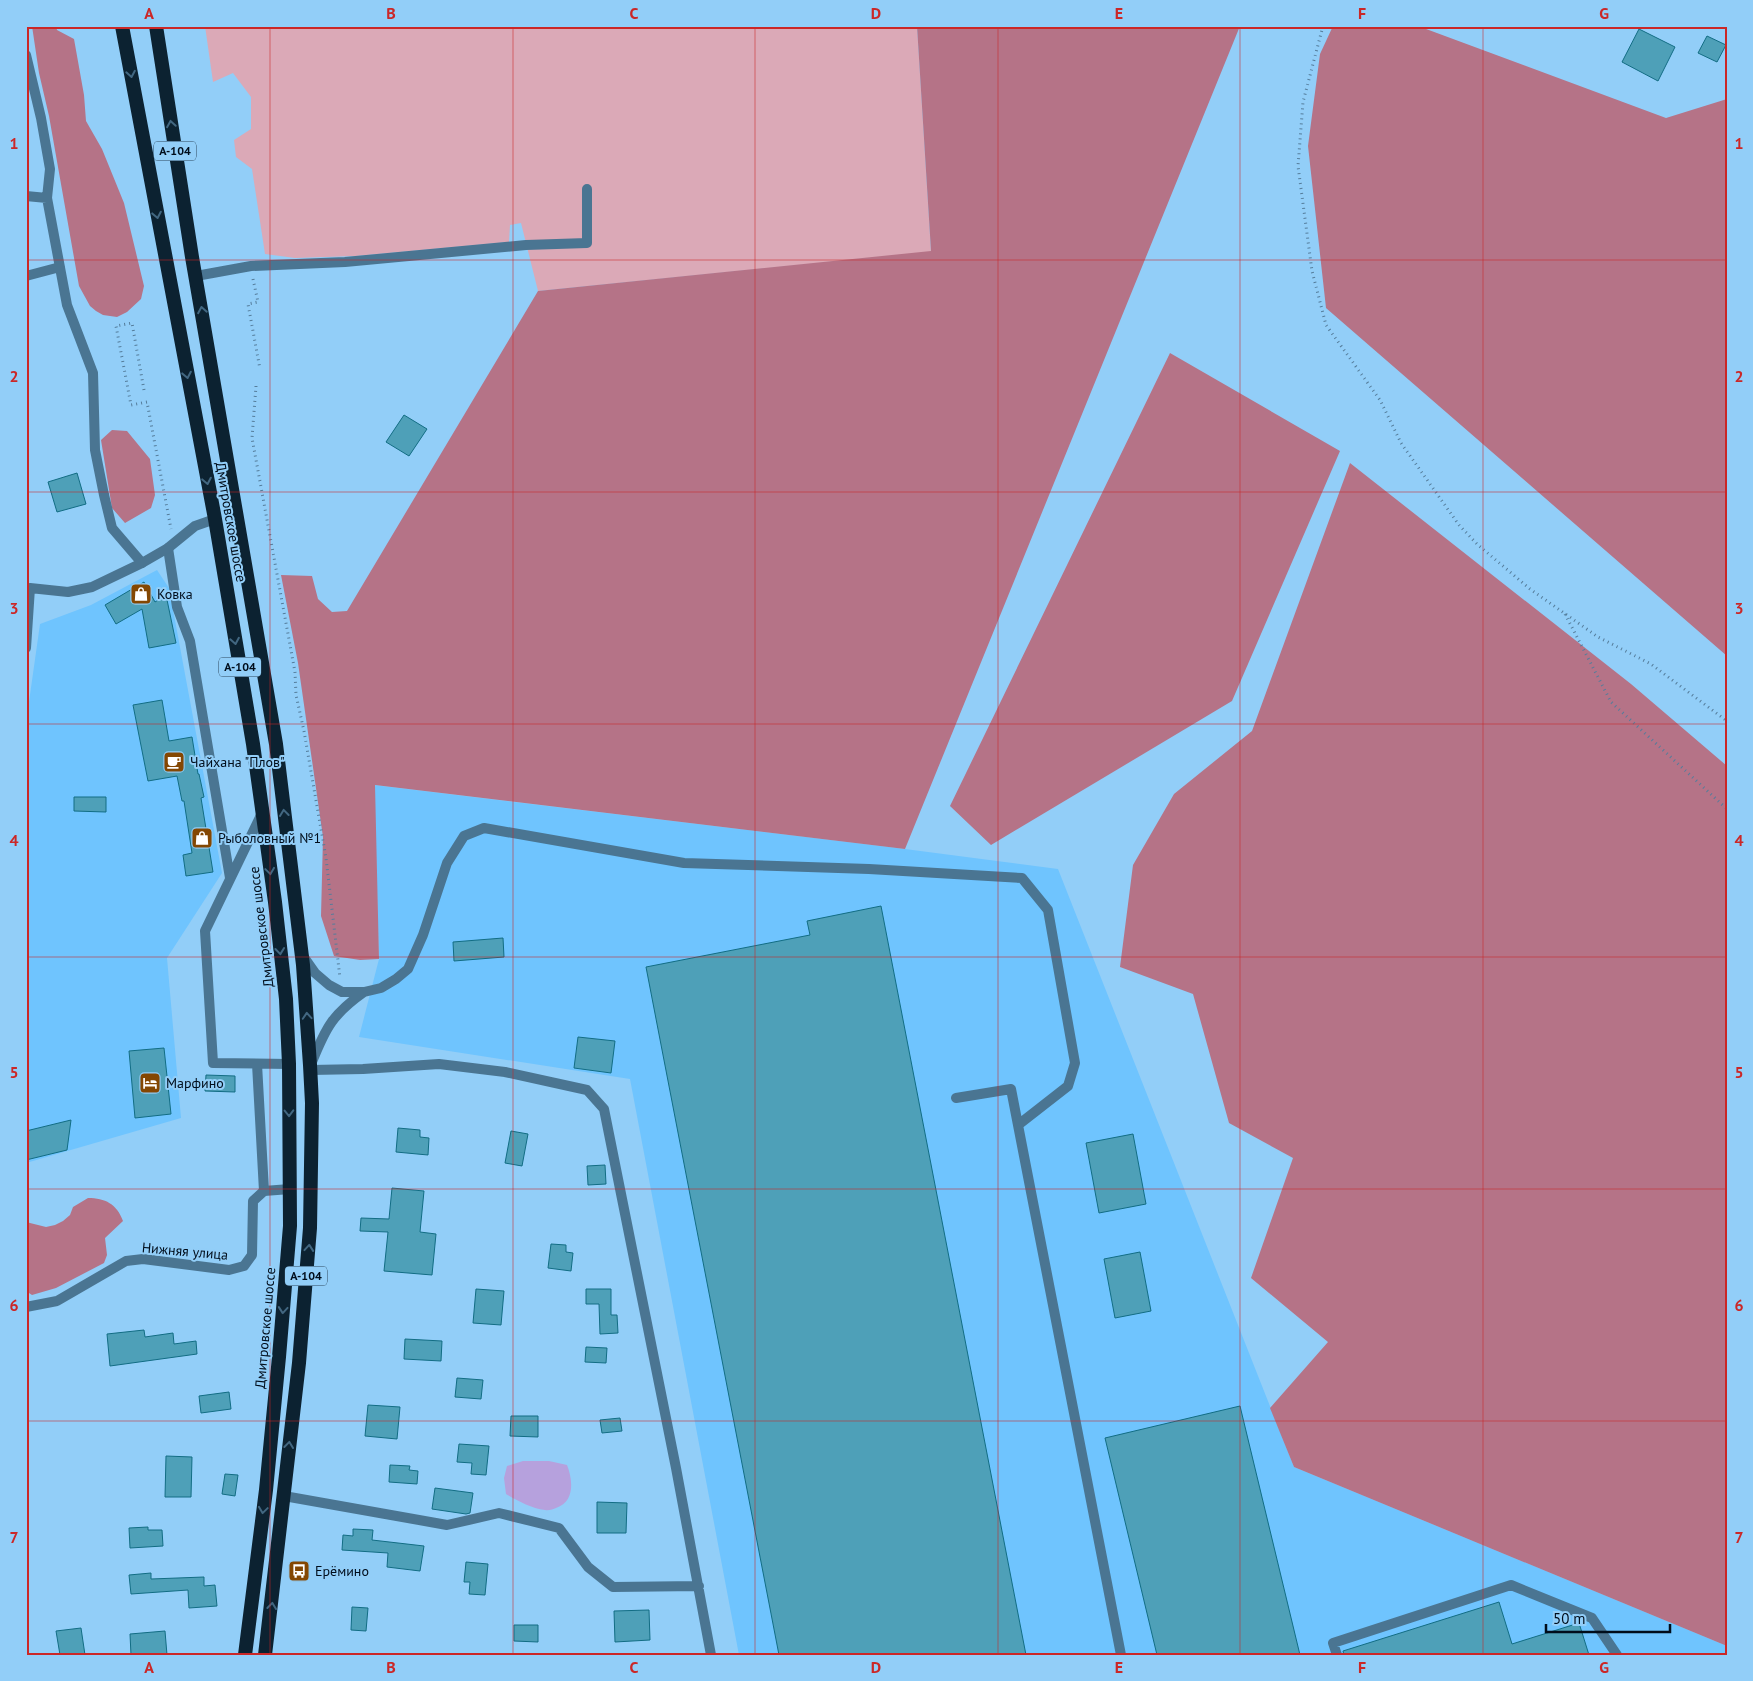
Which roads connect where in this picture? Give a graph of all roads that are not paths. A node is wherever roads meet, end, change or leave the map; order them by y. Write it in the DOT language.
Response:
graph roads {
  1 [pos="122,26"];
  2 [pos="156,26"];
  3 [pos="26,55"];
  4 [pos="587,189"];
  5 [pos="26,196"];
  6 [pos="47,198"];
  7 [pos="60,268"];
  8 [pos="26,276"];
  9 [pos="196,276"];
  10 [pos="214,519"];
  11 [pos="171,546"];
  12 [pos="142,563"];
  13 [pos="28,588"];
  14 [pos="26,648"];
  15 [pos="262,813"];
  16 [pos="230,879"];
  17 [pos="301,953"];
  18 [pos="364,992"];
  19 [pos="257,1064"];
  20 [pos="289,1064"];
  21 [pos="311,1067"];
  22 [pos="956,1098"];
  23 [pos="1018,1125"];
  24 [pos="290,1189"];
  25 [pos="264,1191"];
  26 [pos="26,1307"];
  27 [pos="284,1496"];
  28 [pos="698,1586"];
  29 [pos="244,1655"];
  30 [pos="265,1655"];
  31 [pos="711,1655"];
  32 [pos="1121,1655"];
  33 [pos="1337,1655"];
  34 [pos="1617,1655"];
  1 -- 10 [label="highway, Дмитровское шоссе / А-104, one-way"];
  9 -- 2 [label="highway, Дмитровское шоссе / А-104, one-way"];
  3 -- 6 [label="street"];
  4 -- 9 [label="street"];
  5 -- 6 [label="street"];
  6 -- 7 [label="street"];
  7 -- 8 [label="street"];
  7 -- 12 [label="street"];
  17 -- 9 [label="highway, Дмитровское шоссе / А-104, one-way"];
  10 -- 11 [label="street"];
  10 -- 15 [label="highway, Дмитровское шоссе / А-104, one-way"];
  11 -- 12 [label="street"];
  11 -- 16 [label="street"];
  12 -- 13 [label="street"];
  13 -- 14 [label="street"];
  15 -- 16 [label="street"];
  15 -- 20 [label="highway, Дмитровское шоссе / А-104, one-way"];
  16 -- 19 [label="street"];
  17 -- 18 [label="street"];
  21 -- 17 [label="highway, Дмитровское шоссе / А-104, one-way"];
  18 -- 21 [label="street"];
  18 -- 23 [label="street"];
  19 -- 20 [label="street"];
  19 -- 25 [label="street"];
  20 -- 24 [label="highway, Дмитровское шоссе / А-104, one-way"];
  27 -- 21 [label="highway, Дмитровское шоссе / А-104, one-way"];
  21 -- 28 [label="street"];
  22 -- 23 [label="street"];
  23 -- 32 [label="street"];
  24 -- 25 [label="street"];
  24 -- 29 [label="highway, Дмитровское шоссе / А-104, one-way"];
  25 -- 26 [label="street, Нижняя улица"];
  27 -- 28 [label="street"];
  30 -- 27 [label="highway, Дмитровское шоссе / А-104, one-way"];
  28 -- 31 [label="street"];
  33 -- 34 [label="street"];
}
